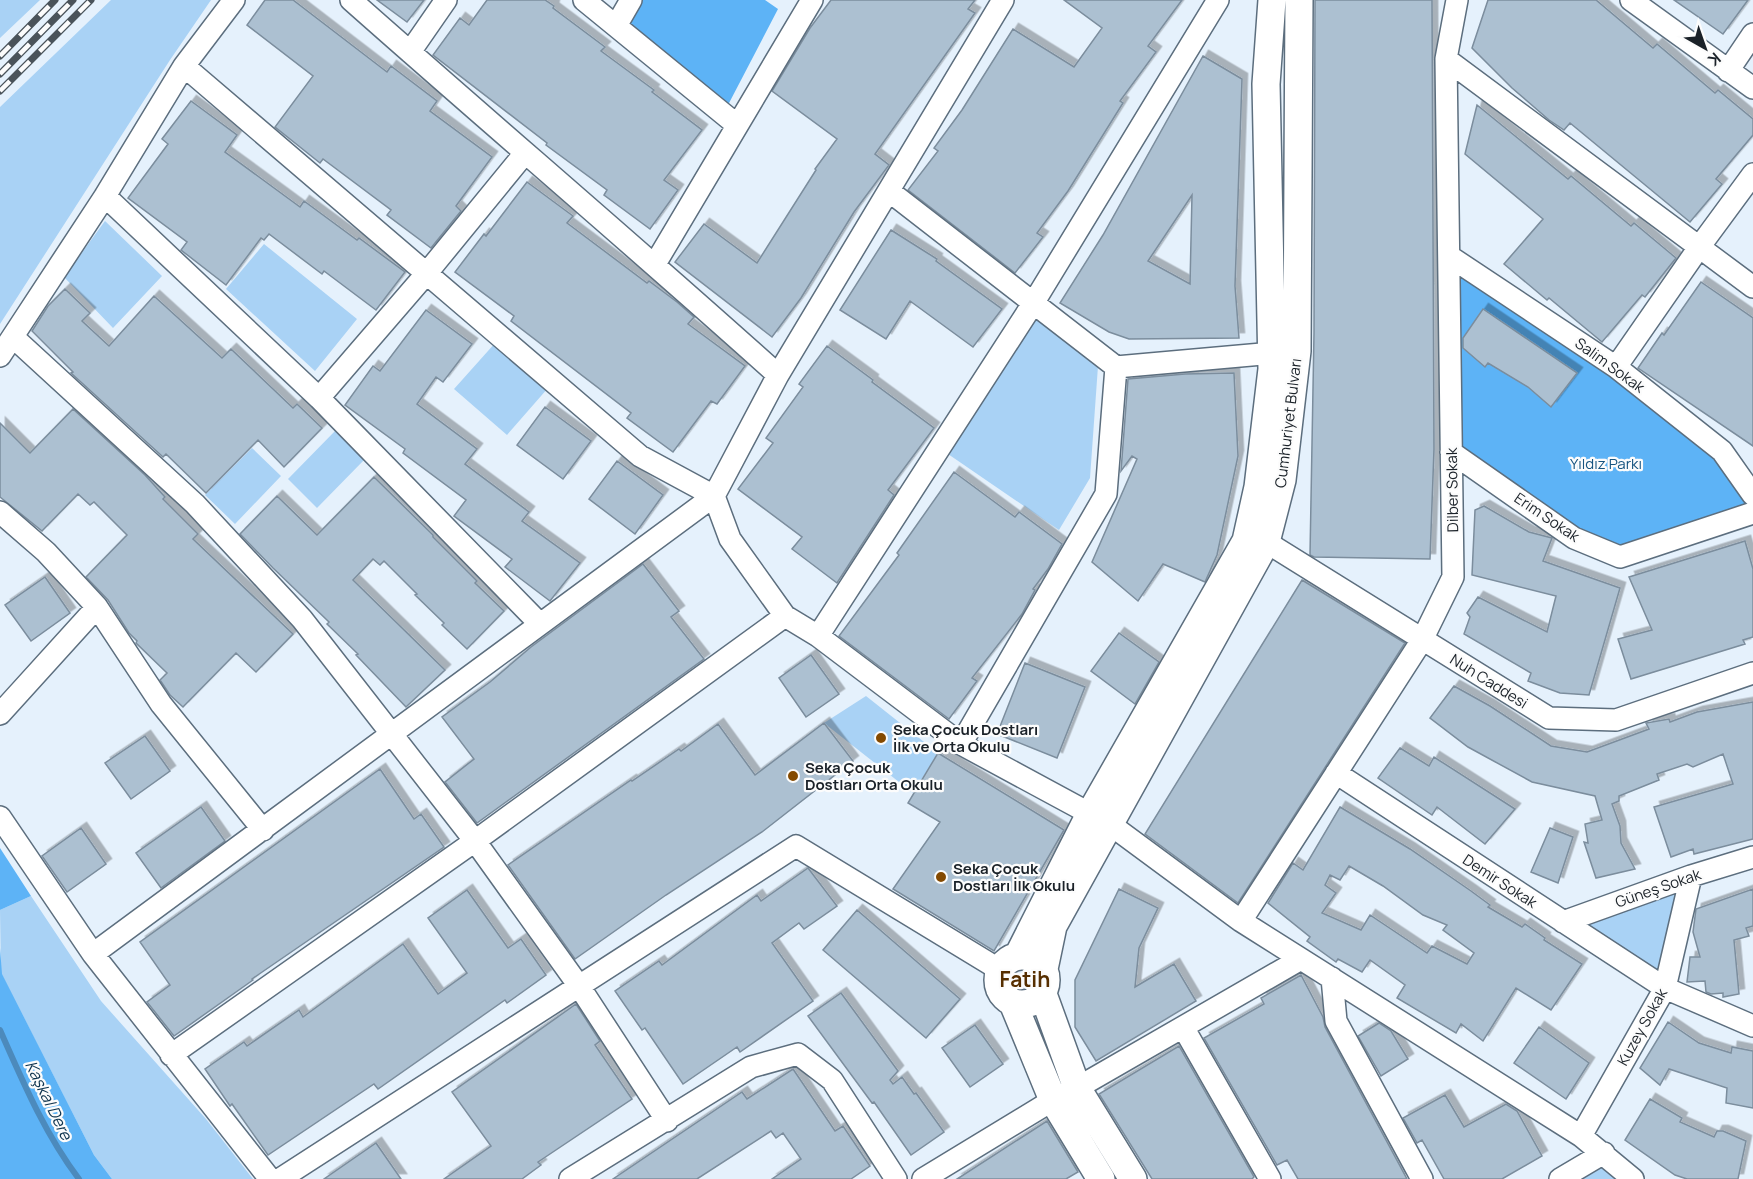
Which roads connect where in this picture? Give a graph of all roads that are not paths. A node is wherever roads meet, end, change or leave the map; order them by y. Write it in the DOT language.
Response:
graph roads {
  1 [pos="234,0"];
  2 [pos="351,0"];
  3 [pos="446,0"];
  4 [pos="584,0"];
  5 [pos="631,0"];
  6 [pos="812,0"];
  7 [pos="1003,0"];
  8 [pos="1218,0"];
  9 [pos="1272,0"];
  10 [pos="1299,0"];
  11 [pos="1457,0"];
  12 [pos="1630,0"];
  13 [pos="616,26"];
  14 [pos="1753,34"];
  15 [pos="410,52"];
  16 [pos="1446,59"];
  17 [pos="184,66"];
  18 [pos="1728,71"];
  19 [pos="1753,88"];
  20 [pos="737,125"];
  21 [pos="525,153"];
  22 [pos="1753,174"];
  23 [pos="889,191"];
  24 [pos="105,196"];
  25 [pos="1700,246"];
  26 [pos="1449,256"];
  27 [pos="655,264"];
  28 [pos="426,274"];
  29 [pos="1753,287"];
  30 [pos="1034,302"];
  31 [pos="13,337"];
  32 [pos="1284,353"];
  33 [pos="0,356"];
  34 [pos="1116,367"];
  35 [pos="1616,367"];
  36 [pos="778,375"];
  37 [pos="319,398"];
  38 [pos="1451,452"];
  39 [pos="1753,495"];
  40 [pos="714,496"];
  41 [pos="0,512"];
  42 [pos="1753,513"];
  43 [pos="1256,542"];
  44 [pos="97,607"];
  45 [pos="785,616"];
  46 [pos="539,623"];
  47 [pos="818,636"];
  48 [pos="1422,640"];
  49 [pos="1753,673"];
  50 [pos="0,714"];
  51 [pos="390,734"];
  52 [pos="961,744"];
  53 [pos="1336,773"];
  54 [pos="0,817"];
  55 [pos="1100,820"];
  56 [pos="262,830"];
  57 [pos="475,841"];
  58 [pos="1753,857"];
  59 [pos="1691,876"];
  60 [pos="1241,921"];
  61 [pos="1563,922"];
  62 [pos="93,954"];
  63 [pos="1301,959"];
  64 [pos="1009,963"];
  65 [pos="1332,978"];
  66 [pos="1043,981"];
  67 [pos="579,986"];
  68 [pos="1665,988"];
  69 [pos="1013,1003"];
  70 [pos="1753,1026"];
  71 [pos="1183,1027"];
  72 [pos="171,1055"];
  73 [pos="1077,1088"];
  74 [pos="1053,1100"];
  75 [pos="667,1121"];
  76 [pos="1581,1136"];
  77 [pos="1604,1153"];
  78 [pos="270,1179"];
  79 [pos="280,1179"];
  80 [pos="570,1179"];
  81 [pos="896,1179"];
  82 [pos="923,1179"];
  83 [pos="1101,1179"];
  84 [pos="1133,1179"];
  85 [pos="1270,1179"];
  86 [pos="1422,1179"];
  87 [pos="1560,1179"];
  88 [pos="1633,1179"];
  1 -- 17 [label="street"];
  2 -- 15 [label="street"];
  3 -- 15 [label="street"];
  4 -- 13 [label="street"];
  5 -- 13 [label="street"];
  6 -- 20 [label="street"];
  7 -- 23 [label="street"];
  8 -- 30 [label="street"];
  9 -- 32 [label="main road, Cumhuriyet Bulvarı"];
  10 -- 32 [label="main road, Cumhuriyet Bulvarı"];
  11 -- 16 [label="street, Dilber Sokak"];
  12 -- 18 [label="street"];
  13 -- 20 [label="street"];
  14 -- 18 [label="street"];
  15 -- 21 [label="street"];
  16 -- 25 [label="street"];
  16 -- 26 [label="street, Dilber Sokak"];
  17 -- 24 [label="street"];
  17 -- 28 [label="street"];
  18 -- 19 [label="street"];
  20 -- 27 [label="street"];
  21 -- 27 [label="street"];
  21 -- 28 [label="street"];
  22 -- 25 [label="street"];
  23 -- 30 [label="street"];
  23 -- 36 [label="street"];
  24 -- 31 [label="street"];
  24 -- 37 [label="street"];
  25 -- 29 [label="street"];
  25 -- 35 [label="street"];
  26 -- 35 [label="street, Salim Sokak"];
  26 -- 38 [label="street, Dilber Sokak"];
  27 -- 36 [label="street"];
  28 -- 37 [label="street"];
  28 -- 40 [label="street"];
  30 -- 34 [label="street"];
  30 -- 47 [label="street"];
  31 -- 33 [label="street"];
  31 -- 51 [label="street"];
  32 -- 34 [label="street"];
  32 -- 43 [label="main road, Cumhuriyet Bulvarı"];
  34 -- 52 [label="street"];
  35 -- 39 [label="street, Salim Sokak"];
  36 -- 40 [label="street"];
  37 -- 46 [label="street"];
  38 -- 42 [label="street, Erim Sokak"];
  38 -- 48 [label="street, Dilber Sokak"];
  40 -- 45 [label="street"];
  40 -- 46 [label="street"];
  41 -- 44 [label="street"];
  43 -- 48 [label="street, Nuh Caddesi"];
  43 -- 55 [label="main road, Cumhuriyet Bulvarı"];
  44 -- 50 [label="street"];
  44 -- 56 [label="street"];
  45 -- 47 [label="street"];
  45 -- 57 [label="street"];
  46 -- 51 [label="street"];
  47 -- 52 [label="street"];
  48 -- 49 [label="street, Nuh Caddesi"];
  48 -- 53 [label="street, Dilber Sokak"];
  51 -- 56 [label="street"];
  51 -- 57 [label="street"];
  52 -- 55 [label="street"];
  53 -- 60 [label="street, Dilber Sokak"];
  53 -- 61 [label="street, Demir Sokak"];
  54 -- 62 [label="street"];
  55 -- 60 [label="street"];
  55 -- 64 [label="main road, Cumhuriyet Bulvarı"];
  55 -- 66 [label="main road, Cumhuriyet Bulvarı"];
  56 -- 62 [label="street"];
  57 -- 67 [label="street"];
  57 -- 72 [label="street"];
  58 -- 59 [label="street, Güneş Sokak"];
  59 -- 61 [label="street, Güneş Sokak"];
  59 -- 68 [label="street, Kuzey Sokak"];
  60 -- 63 [label="street"];
  61 -- 68 [label="street, Demir Sokak"];
  62 -- 72 [label="street"];
  63 -- 65 [label="street"];
  63 -- 71 [label="street"];
  64 -- 66 [label="main road"];
  64 -- 67 [label="street"];
  64 -- 69 [label="main road"];
  65 -- 76 [label="street"];
  65 -- 86 [label="street"];
  66 -- 69 [label="main road"];
  66 -- 73 [label="main road"];
  67 -- 75 [label="street"];
  67 -- 79 [label="street"];
  68 -- 70 [label="street, Demir Sokak"];
  68 -- 76 [label="street, Kuzey Sokak"];
  69 -- 74 [label="main road"];
  71 -- 73 [label="street"];
  71 -- 85 [label="street"];
  72 -- 78 [label="street"];
  73 -- 74 [label="street"];
  73 -- 84 [label="main road"];
  74 -- 82 [label="street"];
  74 -- 83 [label="main road"];
  75 -- 80 [label="street"];
  75 -- 81 [label="street"];
  76 -- 77 [label="street"];
  77 -- 87 [label="street"];
  77 -- 88 [label="street"];
}
